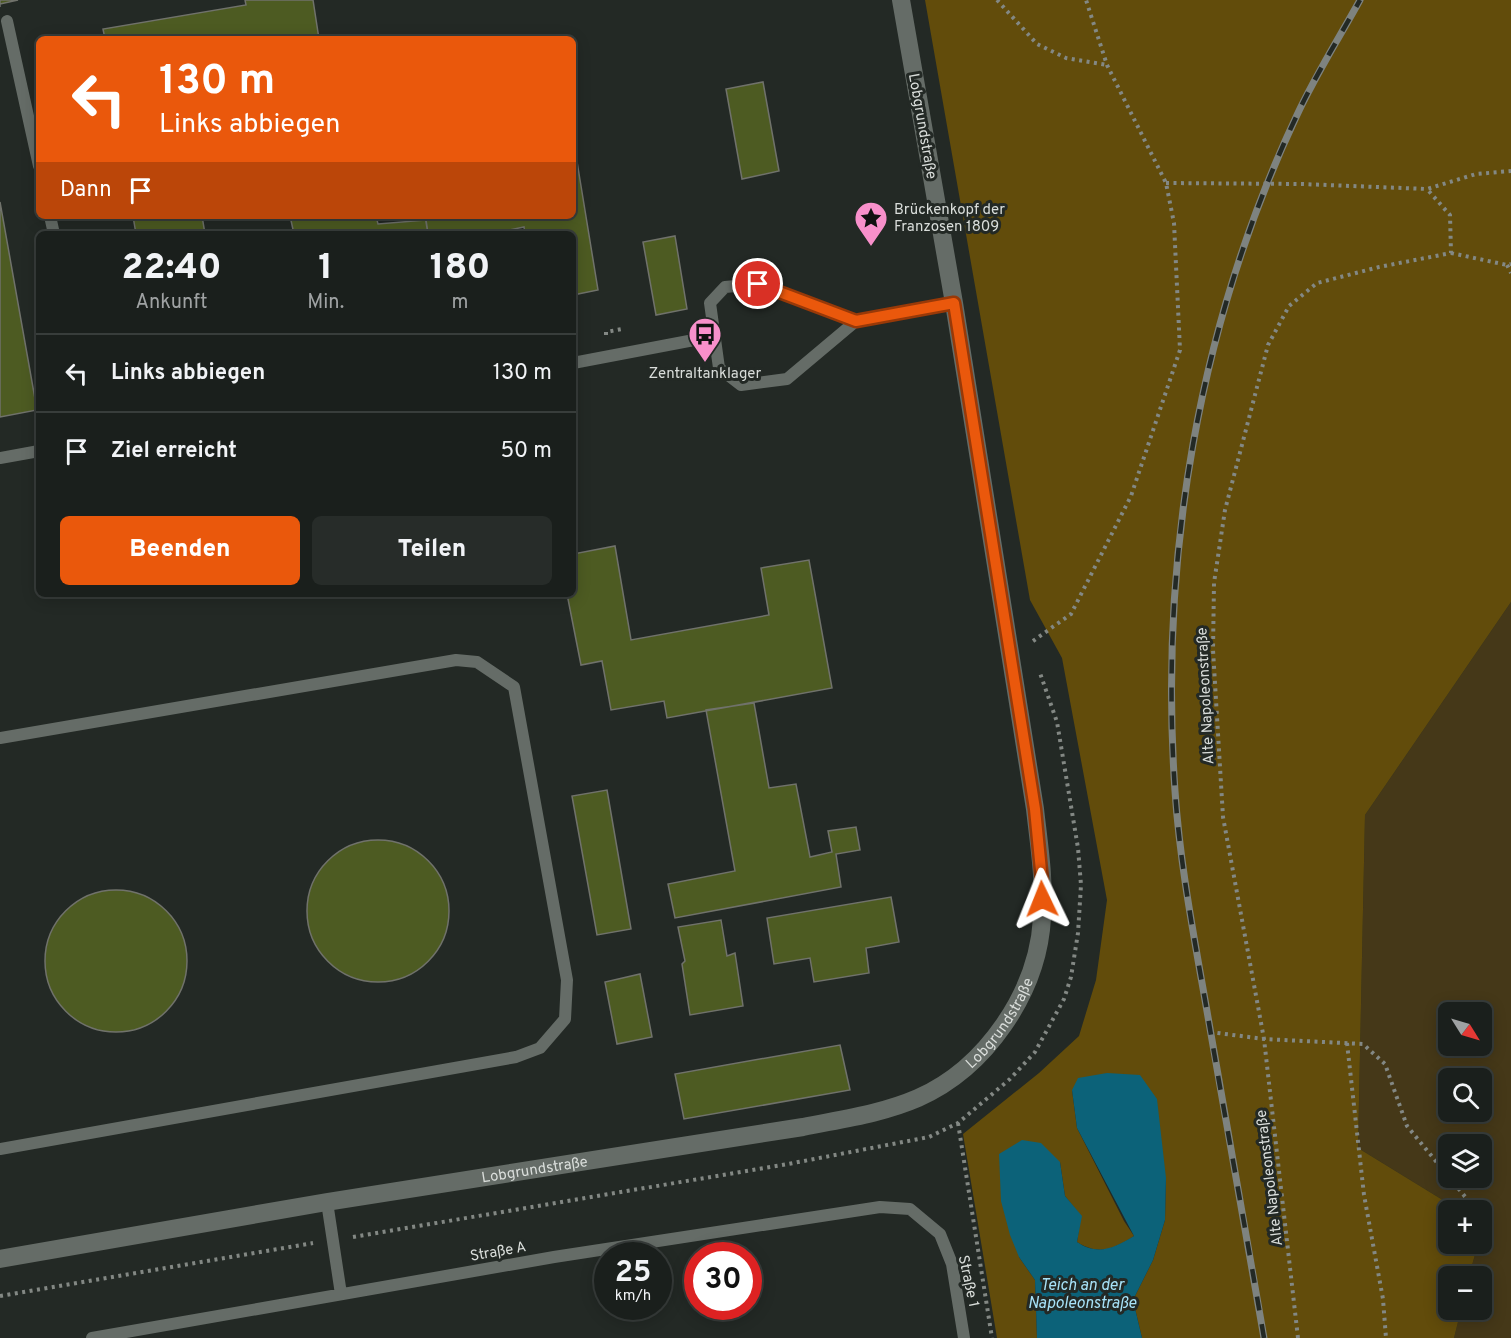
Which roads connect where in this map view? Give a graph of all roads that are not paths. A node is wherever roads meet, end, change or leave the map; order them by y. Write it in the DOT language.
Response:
graph roads {
  1 [pos="901,0"];
  2 [pos="8,21"];
  3 [pos="36,152"];
  4 [pos="954,303"];
  5 [pos="856,321"];
  6 [pos="715,336"];
  7 [pos="576,362"];
  8 [pos="36,452"];
  9 [pos="0,458"];
  10 [pos="0,738"];
  11 [pos="0,1149"];
  12 [pos="327,1202"];
  13 [pos="910,1209"];
  14 [pos="0,1258"];
  15 [pos="341,1294"];
  16 [pos="92,1338"];
  17 [pos="964,1338"];
  1 -- 4 [label="street, Lobgrundstraße"];
  2 -- 3 [label="lane"];
  4 -- 5 [label="lane"];
  4 -- 12 [label="street, Lobgrundstraße"];
  5 -- 6 [label="lane"];
  5 -- 6 [label="lane"];
  6 -- 7 [label="lane"];
  8 -- 9 [label="lane"];
  10 -- 11 [label="lane"];
  12 -- 14 [label="street, Lobgrundstraße"];
  12 -- 15 [label="lane"];
  13 -- 15 [label="lane, Straße A"];
  13 -- 17 [label="lane, Straße 1"];
  15 -- 16 [label="lane, Straße A"];
}
